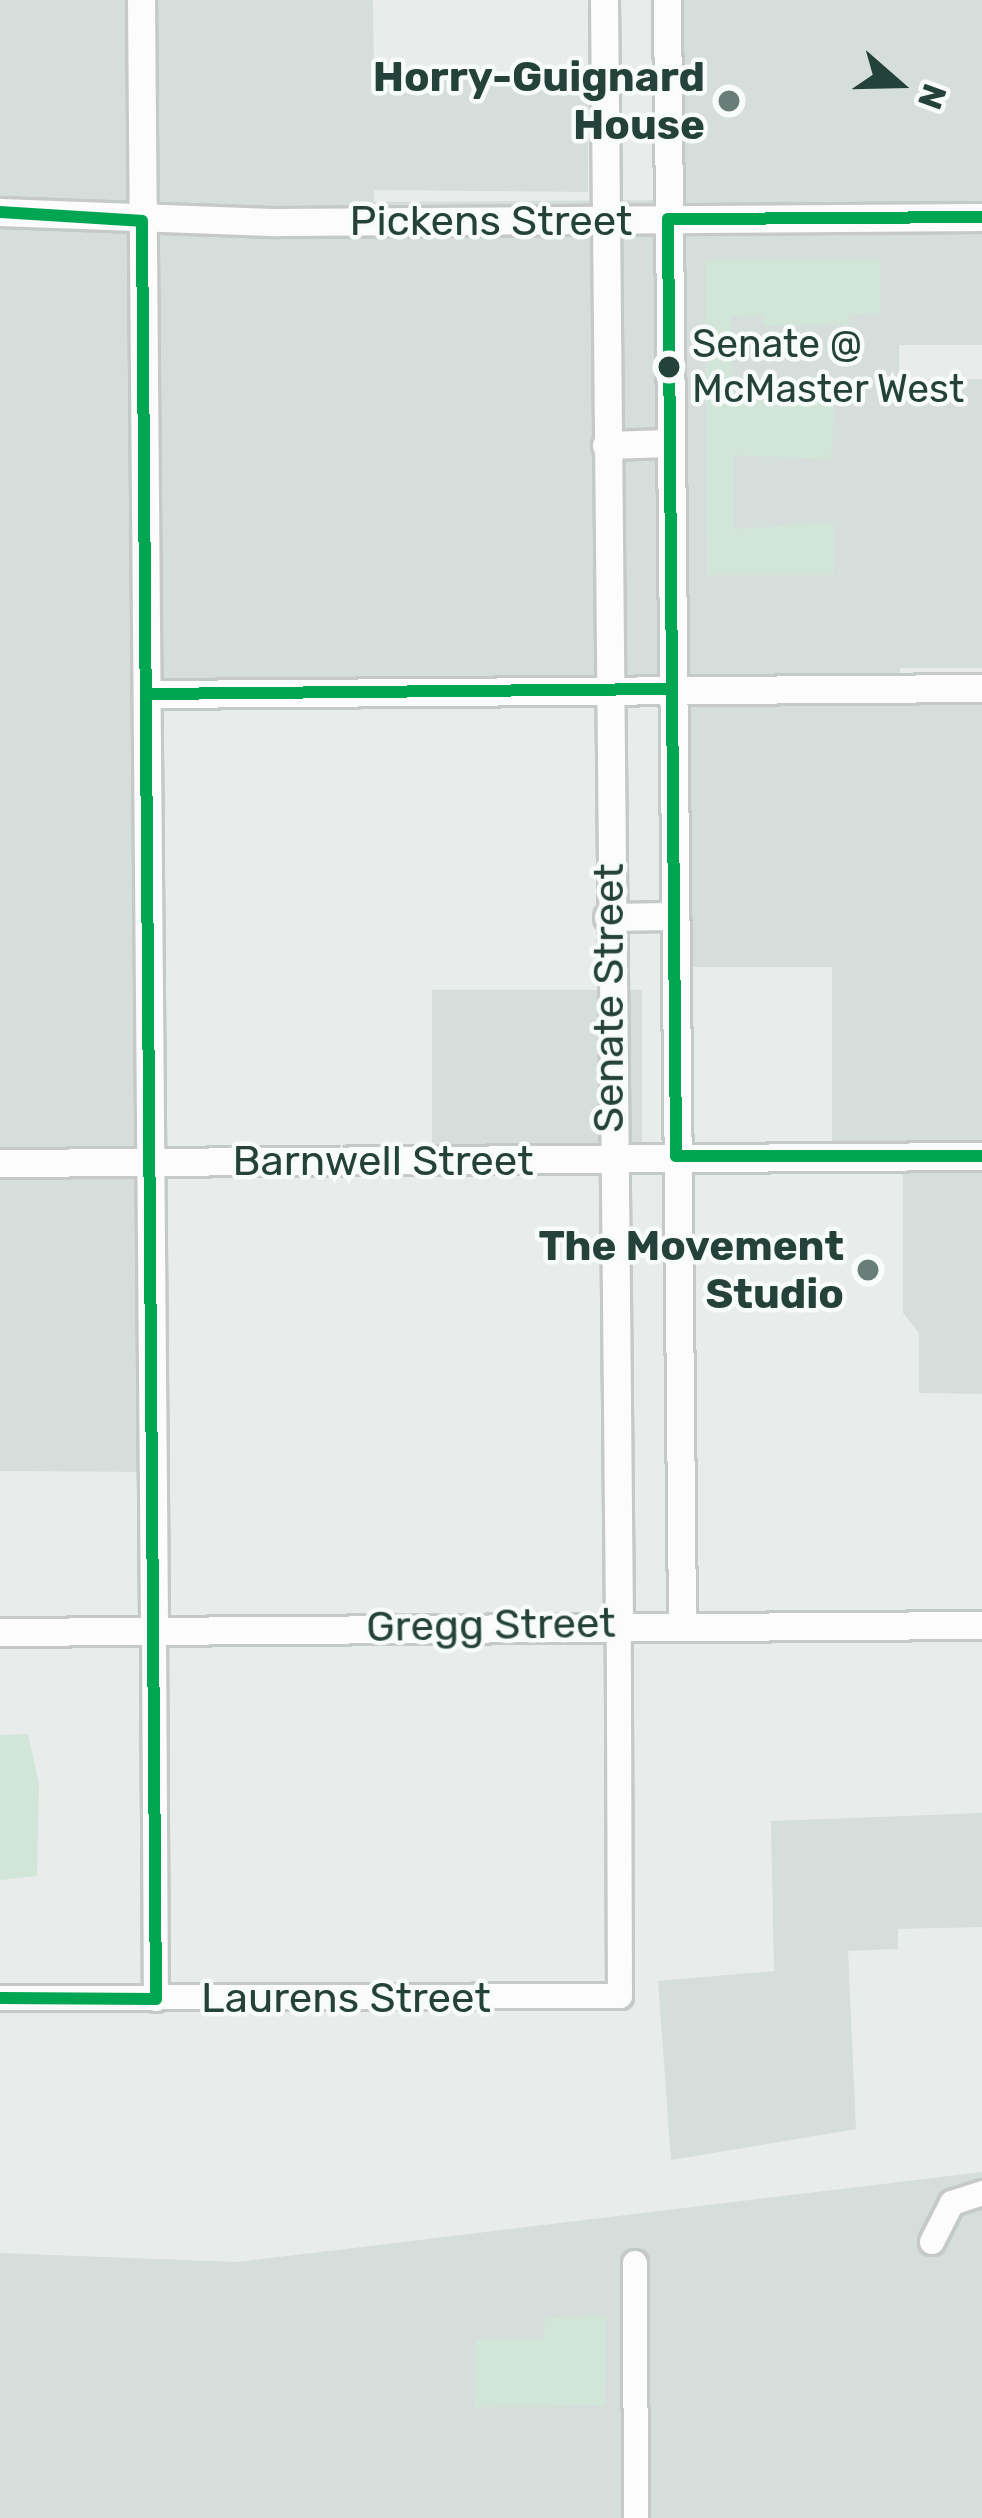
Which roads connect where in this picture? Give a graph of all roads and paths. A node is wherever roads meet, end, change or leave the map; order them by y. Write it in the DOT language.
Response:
graph roads {
  1 [pos="141,0"];
  2 [pos="604,0"];
  3 [pos="667,0"];
  4 [pos="0,212"];
  5 [pos="982,217"];
  6 [pos="668,219"];
  7 [pos="604,220"];
  8 [pos="142,221"];
  9 [pos="668,443"];
  10 [pos="606,445"];
  11 [pos="982,688"];
  12 [pos="670,689"];
  13 [pos="606,690"];
  14 [pos="148,694"];
  15 [pos="671,916"];
  16 [pos="608,917"];
  17 [pos="676,1156"];
  18 [pos="982,1156"];
  19 [pos="610,1159"];
  20 [pos="0,1162"];
  21 [pos="151,1162"];
  22 [pos="619,1623"];
  23 [pos="682,1624"];
  24 [pos="982,1625"];
  25 [pos="154,1630"];
  26 [pos="0,1632"];
  27 [pos="620,1996"];
  28 [pos="0,1998"];
  29 [pos="156,1999"];
  30 [pos="982,2193"];
  31 [pos="932,2242"];
  32 [pos="635,2264"];
  33 [pos="636,2518"];
  1 -- 8 [label="street"];
  2 -- 7 [label="street, Senate Street"];
  3 -- 6 [label="street, Senate Street"];
  4 -- 8 [label="street, Pickens Street"];
  5 -- 6 [label="street, Pickens Street"];
  6 -- 7 [label="street, Pickens Street"];
  6 -- 9 [label="street, Senate Street"];
  7 -- 8 [label="street, Pickens Street"];
  7 -- 10 [label="street, Senate Street"];
  8 -- 14 [label="street"];
  9 -- 10 [label="street"];
  9 -- 12 [label="street, Senate Street"];
  10 -- 13 [label="street, Senate Street"];
  11 -- 12 [label="street"];
  12 -- 13 [label="street"];
  12 -- 15 [label="street, Senate Street"];
  13 -- 14 [label="street"];
  13 -- 16 [label="street, Senate Street"];
  14 -- 21 [label="street"];
  15 -- 16 [label="street"];
  15 -- 17 [label="street, Senate Street"];
  16 -- 19 [label="street, Senate Street"];
  17 -- 18 [label="street, Barnwell Street"];
  17 -- 19 [label="street, Barnwell Street"];
  17 -- 23 [label="street, Senate Street"];
  19 -- 21 [label="street, Barnwell Street"];
  19 -- 22 [label="street, Senate Street"];
  20 -- 21 [label="street, Barnwell Street"];
  21 -- 25 [label="street"];
  22 -- 23 [label="street, Gregg Street"];
  22 -- 25 [label="street, Gregg Street"];
  22 -- 27 [label="street, Senate Street"];
  23 -- 24 [label="street, Gregg Street"];
  25 -- 26 [label="street, Gregg Street"];
  25 -- 29 [label="street"];
  27 -- 29 [label="street, Laurens Street"];
  28 -- 29 [label="street, Laurens Street"];
  30 -- 31 [label="street"];
  32 -- 33 [label="street"];
}
